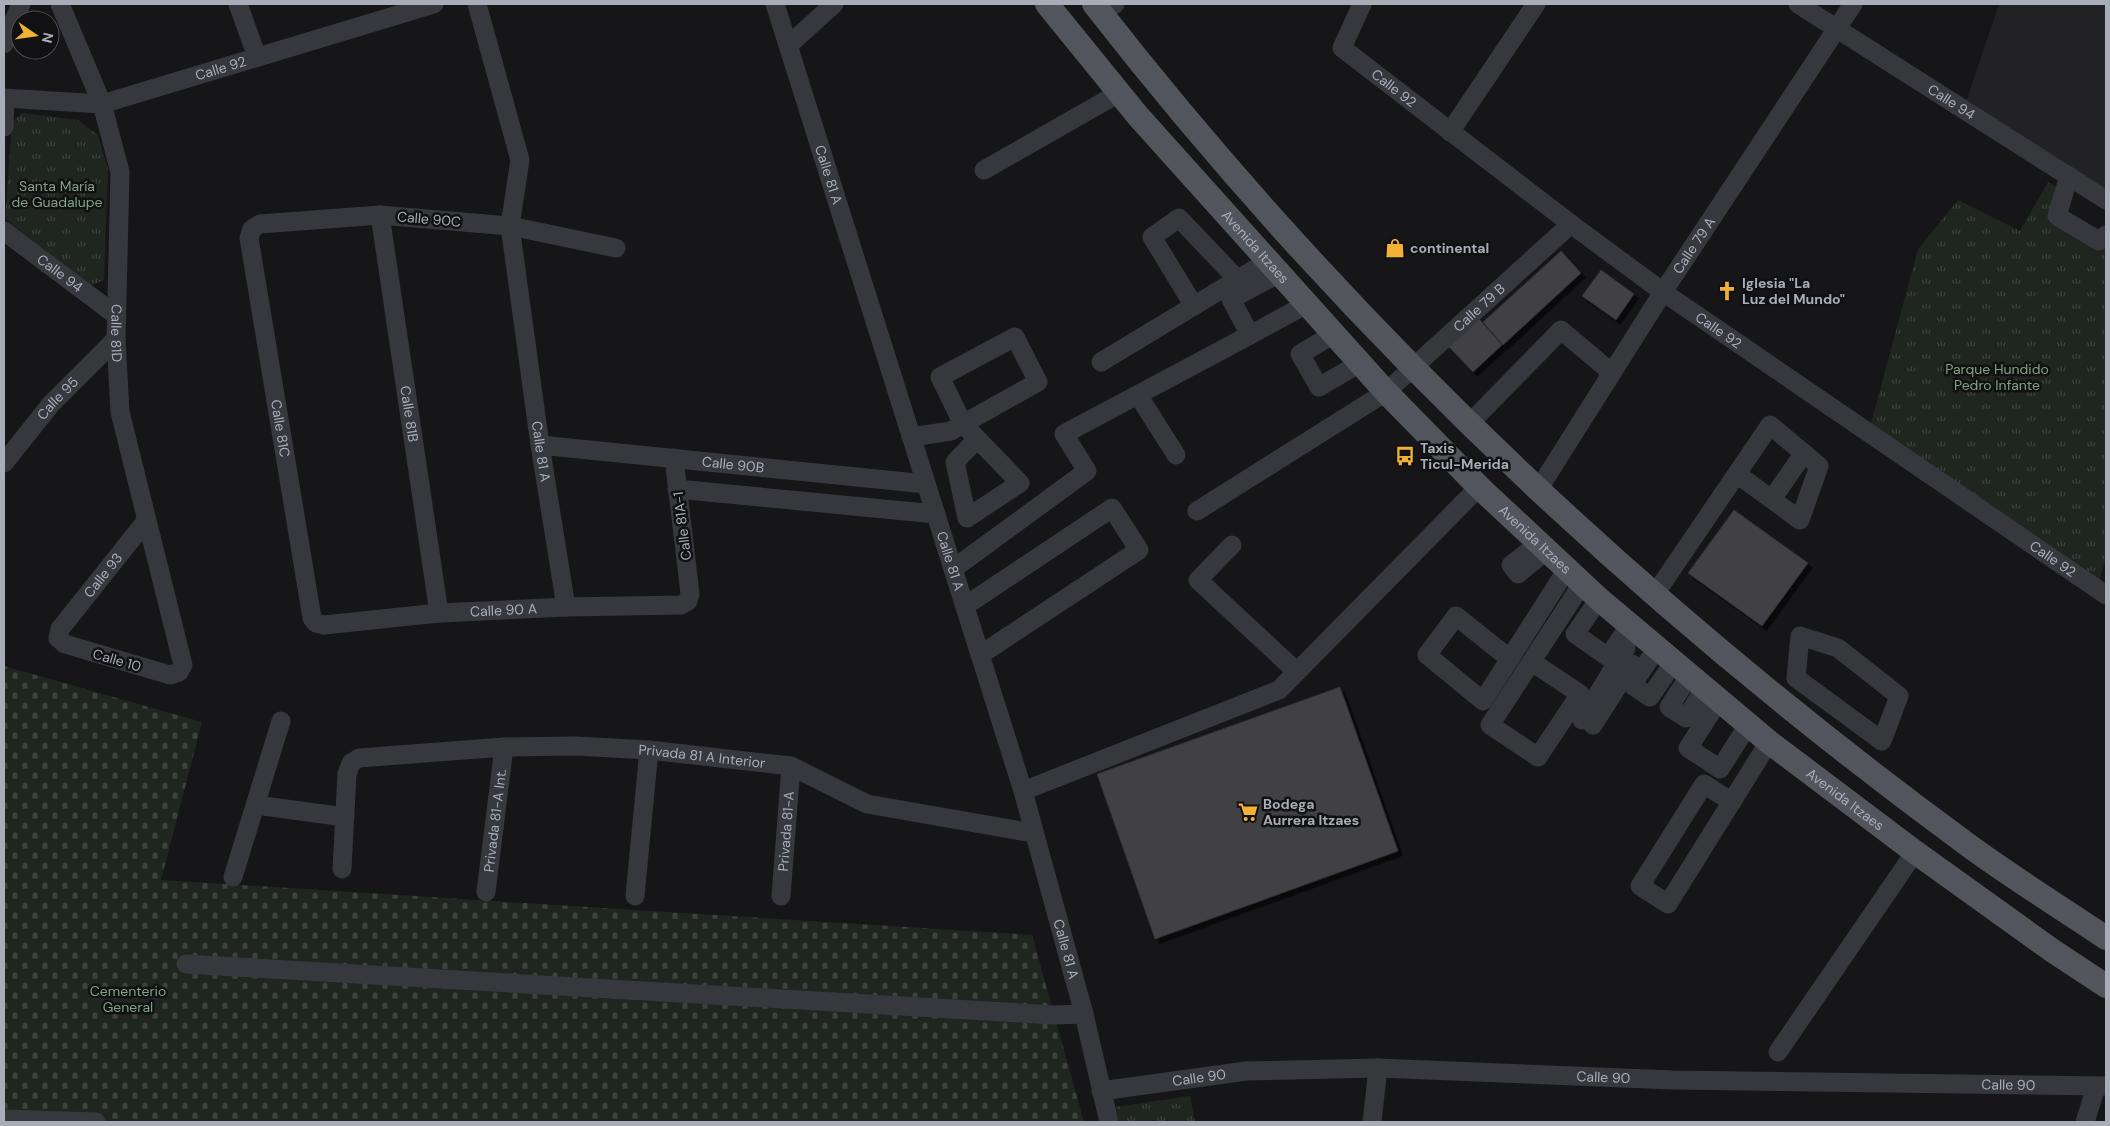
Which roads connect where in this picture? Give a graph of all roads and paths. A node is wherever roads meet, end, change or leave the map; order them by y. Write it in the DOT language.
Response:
graph roads {
  1 [pos="21,4"];
  2 [pos="60,4"];
  3 [pos="238,4"];
  4 [pos="434,4"];
  5 [pos="477,4"];
  6 [pos="776,4"];
  7 [pos="834,4"];
  8 [pos="1047,4"];
  9 [pos="1362,4"];
  10 [pos="1536,4"];
  11 [pos="1798,4"];
  12 [pos="1853,4"];
  13 [pos="1104,7"];
  14 [pos="1836,29"];
  15 [pos="4,44"];
  16 [pos="790,44"];
  17 [pos="257,57"];
  18 [pos="1119,93"];
  19 [pos="1166,93"];
  20 [pos="4,98"];
  21 [pos="102,104"];
  22 [pos="1138,116"];
  23 [pos="4,127"];
  24 [pos="1450,132"];
  25 [pos="984,170"];
  26 [pos="2069,176"];
  27 [pos="2106,200"];
  28 [pos="380,215"];
  29 [pos="1571,224"];
  30 [pos="510,226"];
  31 [pos="4,230"];
  32 [pos="2106,235"];
  33 [pos="249,238"];
  34 [pos="616,248"];
  35 [pos="1274,268"];
  36 [pos="1238,280"];
  37 [pos="1663,292"];
  38 [pos="1307,304"];
  39 [pos="1194,306"];
  40 [pos="117,316"];
  41 [pos="1334,334"];
  42 [pos="1250,335"];
  43 [pos="116,339"];
  44 [pos="1101,362"];
  45 [pos="1360,363"];
  46 [pos="1412,367"];
  47 [pos="1612,373"];
  48 [pos="1386,392"];
  49 [pos="1138,395"];
  50 [pos="1470,423"];
  51 [pos="963,424"];
  52 [pos="911,437"];
  53 [pos="977,439"];
  54 [pos="540,445"];
  55 [pos="1804,453"];
  56 [pos="1176,455"];
  57 [pos="674,458"];
  58 [pos="4,463"];
  59 [pos="1737,474"];
  60 [pos="926,484"];
  61 [pos="1479,487"];
  62 [pos="678,489"];
  63 [pos="1538,490"];
  64 [pos="1772,499"];
  65 [pos="1197,511"];
  66 [pos="936,514"];
  67 [pos="146,521"];
  68 [pos="1232,545"];
  69 [pos="1600,547"];
  70 [pos="953,569"];
  71 [pos="1580,582"];
  72 [pos="690,594"];
  73 [pos="1655,594"];
  74 [pos="2106,596"];
  75 [pos="965,606"];
  76 [pos="566,607"];
  77 [pos="439,613"];
  78 [pos="312,618"];
  79 [pos="60,629"];
  80 [pos="980,655"];
  81 [pos="1510,659"];
  82 [pos="1670,659"];
  83 [pos="1532,662"];
  84 [pos="183,665"];
  85 [pos="1297,672"];
  86 [pos="1805,684"];
  87 [pos="1789,705"];
  88 [pos="281,721"];
  89 [pos="1587,723"];
  90 [pos="1748,724"];
  91 [pos="1769,742"];
  92 [pos="504,747"];
  93 [pos="649,750"];
  94 [pos="1845,752"];
  95 [pos="791,766"];
  96 [pos="1822,782"];
  97 [pos="1023,791"];
  98 [pos="1732,802"];
  99 [pos="256,805"];
  100 [pos="344,817"];
  101 [pos="1033,833"];
  102 [pos="1915,852"];
  103 [pos="342,869"];
  104 [pos="233,877"];
  105 [pos="486,892"];
  106 [pos="635,896"];
  107 [pos="781,896"];
  108 [pos="2106,938"];
  109 [pos="186,964"];
  110 [pos="2106,986"];
  111 [pos="1084,1014"];
  112 [pos="1778,1052"];
  113 [pos="1378,1068"];
  114 [pos="2101,1086"];
  115 [pos="1101,1091"];
  116 [pos="4,1120"];
  117 [pos="96,1122"];
  118 [pos="1109,1122"];
  119 [pos="1372,1122"];
  120 [pos="2085,1122"];
  1 -- 15 [label="street"];
  2 -- 21 [label="street, Calle 81D"];
  3 -- 17 [label="street"];
  4 -- 17 [label="street, Calle 92"];
  5 -- 30 [label="street, Calle 81 A"];
  6 -- 16 [label="street, Calle 81 A"];
  7 -- 16 [label="street"];
  8 -- 18 [label="main road, Avenida Itzaes"];
  9 -- 24 [label="street, Calle 92"];
  10 -- 24 [label="street"];
  11 -- 14 [label="street, Calle 94"];
  12 -- 14 [label="street, Calle 79 A"];
  13 -- 19 [label="main road"];
  14 -- 26 [label="street, Calle 94"];
  14 -- 37 [label="street, Calle 79 A"];
  16 -- 52 [label="street, Calle 81 A"];
  17 -- 21 [label="street, Calle 92"];
  18 -- 22 [label="main road, Avenida Itzaes"];
  18 -- 25 [label="street"];
  19 -- 22 [label="main road"];
  19 -- 46 [label="main road"];
  20 -- 21 [label="street, Calle 92"];
  20 -- 23 [label="street"];
  21 -- 40 [label="street, Calle 81D"];
  22 -- 35 [label="main road, Avenida Itzaes"];
  24 -- 29 [label="street, Calle 92"];
  26 -- 27 [label="street, Calle 94"];
  26 -- 32 [label="street"];
  28 -- 30 [label="street, Calle 90C"];
  28 -- 33 [label="street, Calle 90C"];
  28 -- 77 [label="street, Calle 81B"];
  29 -- 37 [label="street, Calle 92"];
  29 -- 46 [label="street, Calle 79 B"];
  30 -- 34 [label="street, Calle 90C"];
  30 -- 54 [label="street, Calle 81 A"];
  31 -- 40 [label="street, Calle 94"];
  33 -- 78 [label="street, Calle 81C"];
  35 -- 36 [label="street"];
  35 -- 38 [label="main road, Avenida Itzaes"];
  35 -- 42 [label="street"];
  36 -- 39 [label="street"];
  36 -- 39 [label="street"];
  37 -- 47 [label="street, Calle 79 A"];
  37 -- 74 [label="street, Calle 92"];
  38 -- 41 [label="main road, Avenida Itzaes"];
  38 -- 42 [label="street"];
  39 -- 44 [label="street"];
  40 -- 43 [label="street, Calle 81D"];
  41 -- 45 [label="main road, Avenida Itzaes"];
  41 -- 45 [label="street"];
  42 -- 49 [label="street"];
  43 -- 58 [label="street, Calle 95"];
  43 -- 67 [label="street, Calle 81D"];
  45 -- 48 [label="main road, Avenida Itzaes"];
  46 -- 48 [label="street, Calle 79 B"];
  46 -- 50 [label="main road"];
  47 -- 50 [label="street"];
  47 -- 63 [label="street, Calle 79 A"];
  48 -- 61 [label="main road, Avenida Itzaes"];
  48 -- 65 [label="street, Calle 79 B"];
  49 -- 56 [label="street"];
  49 -- 70 [label="street"];
  50 -- 63 [label="main road"];
  51 -- 51 [label="street"];
  51 -- 52 [label="street"];
  51 -- 53 [label="street"];
  52 -- 60 [label="street, Calle 81 A"];
  54 -- 57 [label="street, Calle 90B"];
  54 -- 76 [label="street, Calle 81 A"];
  55 -- 59 [label="street"];
  55 -- 64 [label="street"];
  55 -- 64 [label="street"];
  57 -- 60 [label="street, Calle 90B"];
  57 -- 62 [label="street, Calle 81A-1"];
  59 -- 64 [label="street"];
  59 -- 73 [label="street"];
  60 -- 66 [label="street, Calle 81 A"];
  61 -- 71 [label="main road, Avenida Itzaes"];
  61 -- 85 [label="street"];
  62 -- 66 [label="street"];
  62 -- 72 [label="street, Calle 81A-1"];
  63 -- 69 [label="main road"];
  66 -- 70 [label="street, Calle 81 A"];
  67 -- 79 [label="street, Calle 93"];
  67 -- 84 [label="street, Calle 81D"];
  68 -- 85 [label="street"];
  69 -- 71 [label="main road"];
  69 -- 73 [label="main road"];
  70 -- 75 [label="street, Calle 81 A"];
  71 -- 81 [label="street"];
  71 -- 82 [label="main road, Avenida Itzaes"];
  71 -- 82 [label="street"];
  71 -- 83 [label="street"];
  72 -- 76 [label="street, Calle 90 A"];
  73 -- 87 [label="main road"];
  75 -- 80 [label="street, Calle 81 A"];
  75 -- 80 [label="street"];
  76 -- 77 [label="street, Calle 90 A"];
  77 -- 78 [label="street, Calle 90 A"];
  79 -- 84 [label="street, Calle 10"];
  80 -- 97 [label="street, Calle 81 A"];
  81 -- 81 [label="street"];
  82 -- 89 [label="street"];
  82 -- 90 [label="main road, Avenida Itzaes"];
  82 -- 90 [label="street"];
  83 -- 83 [label="street"];
  85 -- 97 [label="street"];
  86 -- 86 [label="street"];
  86 -- 87 [label="street"];
  87 -- 94 [label="main road"];
  88 -- 99 [label="street"];
  90 -- 91 [label="main road, Avenida Itzaes"];
  91 -- 96 [label="main road, Avenida Itzaes"];
  91 -- 98 [label="street"];
  92 -- 93 [label="street, Privada 81 A Interior"];
  92 -- 100 [label="street, Privada 81 A Interior"];
  92 -- 105 [label="street, Privada 81-A Int."];
  93 -- 95 [label="street, Privada 81 A Interior"];
  93 -- 106 [label="street"];
  94 -- 96 [label="main road"];
  94 -- 108 [label="main road"];
  95 -- 101 [label="street, Privada 81 A Interior"];
  95 -- 107 [label="street, Privada 81-A"];
  96 -- 102 [label="main road, Avenida Itzaes"];
  97 -- 101 [label="street, Calle 81 A"];
  98 -- 98 [label="street"];
  99 -- 100 [label="street"];
  99 -- 104 [label="street"];
  100 -- 103 [label="street"];
  101 -- 111 [label="street, Calle 81 A"];
  102 -- 110 [label="main road, Avenida Itzaes"];
  102 -- 112 [label="street"];
  109 -- 111 [label="street"];
  111 -- 115 [label="street, Calle 81 A"];
  113 -- 114 [label="street, Calle 90"];
  113 -- 115 [label="street, Calle 90"];
  113 -- 119 [label="street"];
  114 -- 120 [label="street"];
  115 -- 118 [label="street, Calle 81 A"];
  116 -- 117 [label="street"];
}
